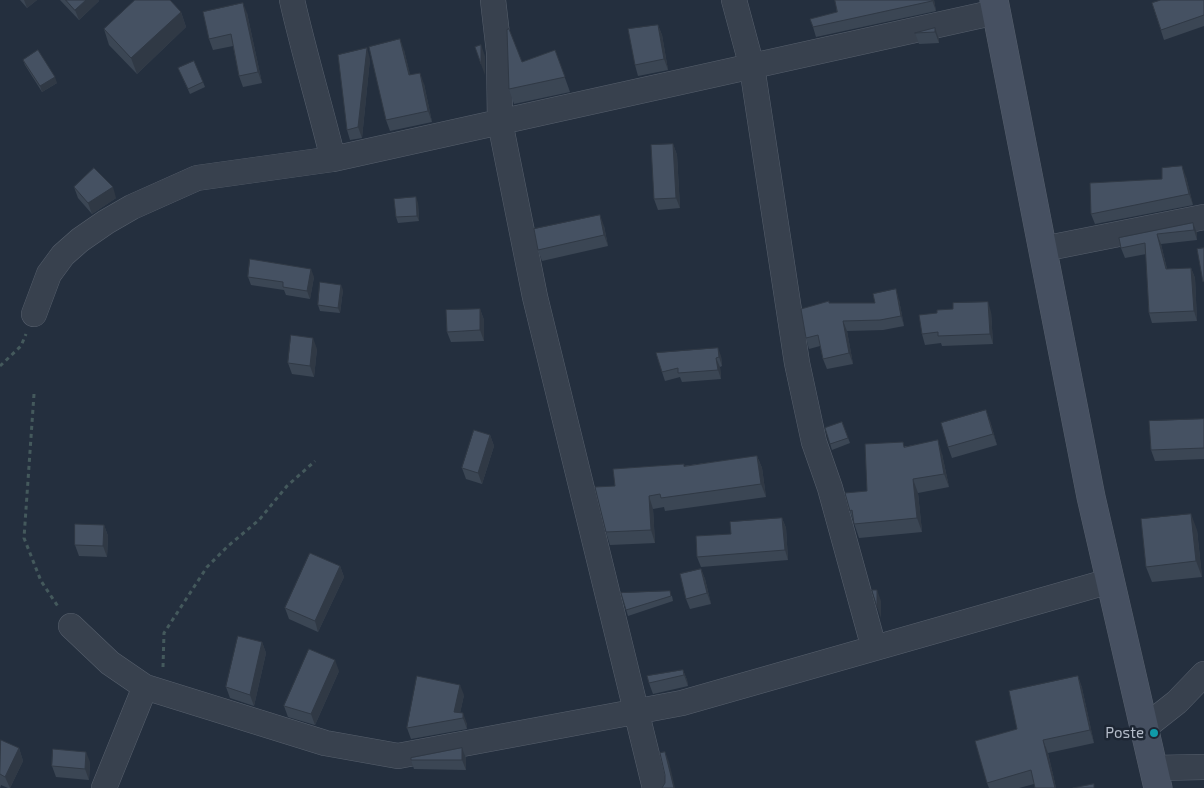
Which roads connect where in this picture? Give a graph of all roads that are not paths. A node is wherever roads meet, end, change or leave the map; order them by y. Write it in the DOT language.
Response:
graph roads {
  1 [pos="292,0"];
  2 [pos="493,0"];
  3 [pos="734,0"];
  4 [pos="995,6"];
  5 [pos="752,66"];
  6 [pos="500,122"];
  7 [pos="334,159"];
  8 [pos="1204,217"];
  9 [pos="1043,249"];
  10 [pos="34,314"];
  11 [pos="1110,581"];
  12 [pos="71,626"];
  13 [pos="874,648"];
  14 [pos="1204,674"];
  15 [pos="145,687"];
  16 [pos="638,712"];
  17 [pos="1144,728"];
  18 [pos="1204,767"];
  19 [pos="1156,778"];
  20 [pos="104,788"];
  21 [pos="655,788"];
  1 -- 7 [label="street"];
  2 -- 6 [label="street"];
  3 -- 5 [label="street"];
  4 -- 5 [label="street"];
  4 -- 9 [label="street"];
  5 -- 6 [label="street"];
  5 -- 13 [label="street"];
  6 -- 7 [label="street"];
  6 -- 16 [label="street"];
  7 -- 10 [label="street"];
  8 -- 9 [label="street"];
  9 -- 11 [label="street"];
  11 -- 13 [label="street"];
  11 -- 17 [label="street"];
  12 -- 15 [label="street"];
  13 -- 16 [label="street"];
  14 -- 17 [label="street"];
  15 -- 16 [label="street"];
  15 -- 20 [label="street"];
  16 -- 21 [label="street"];
  17 -- 19 [label="street"];
  18 -- 19 [label="street"];
}
